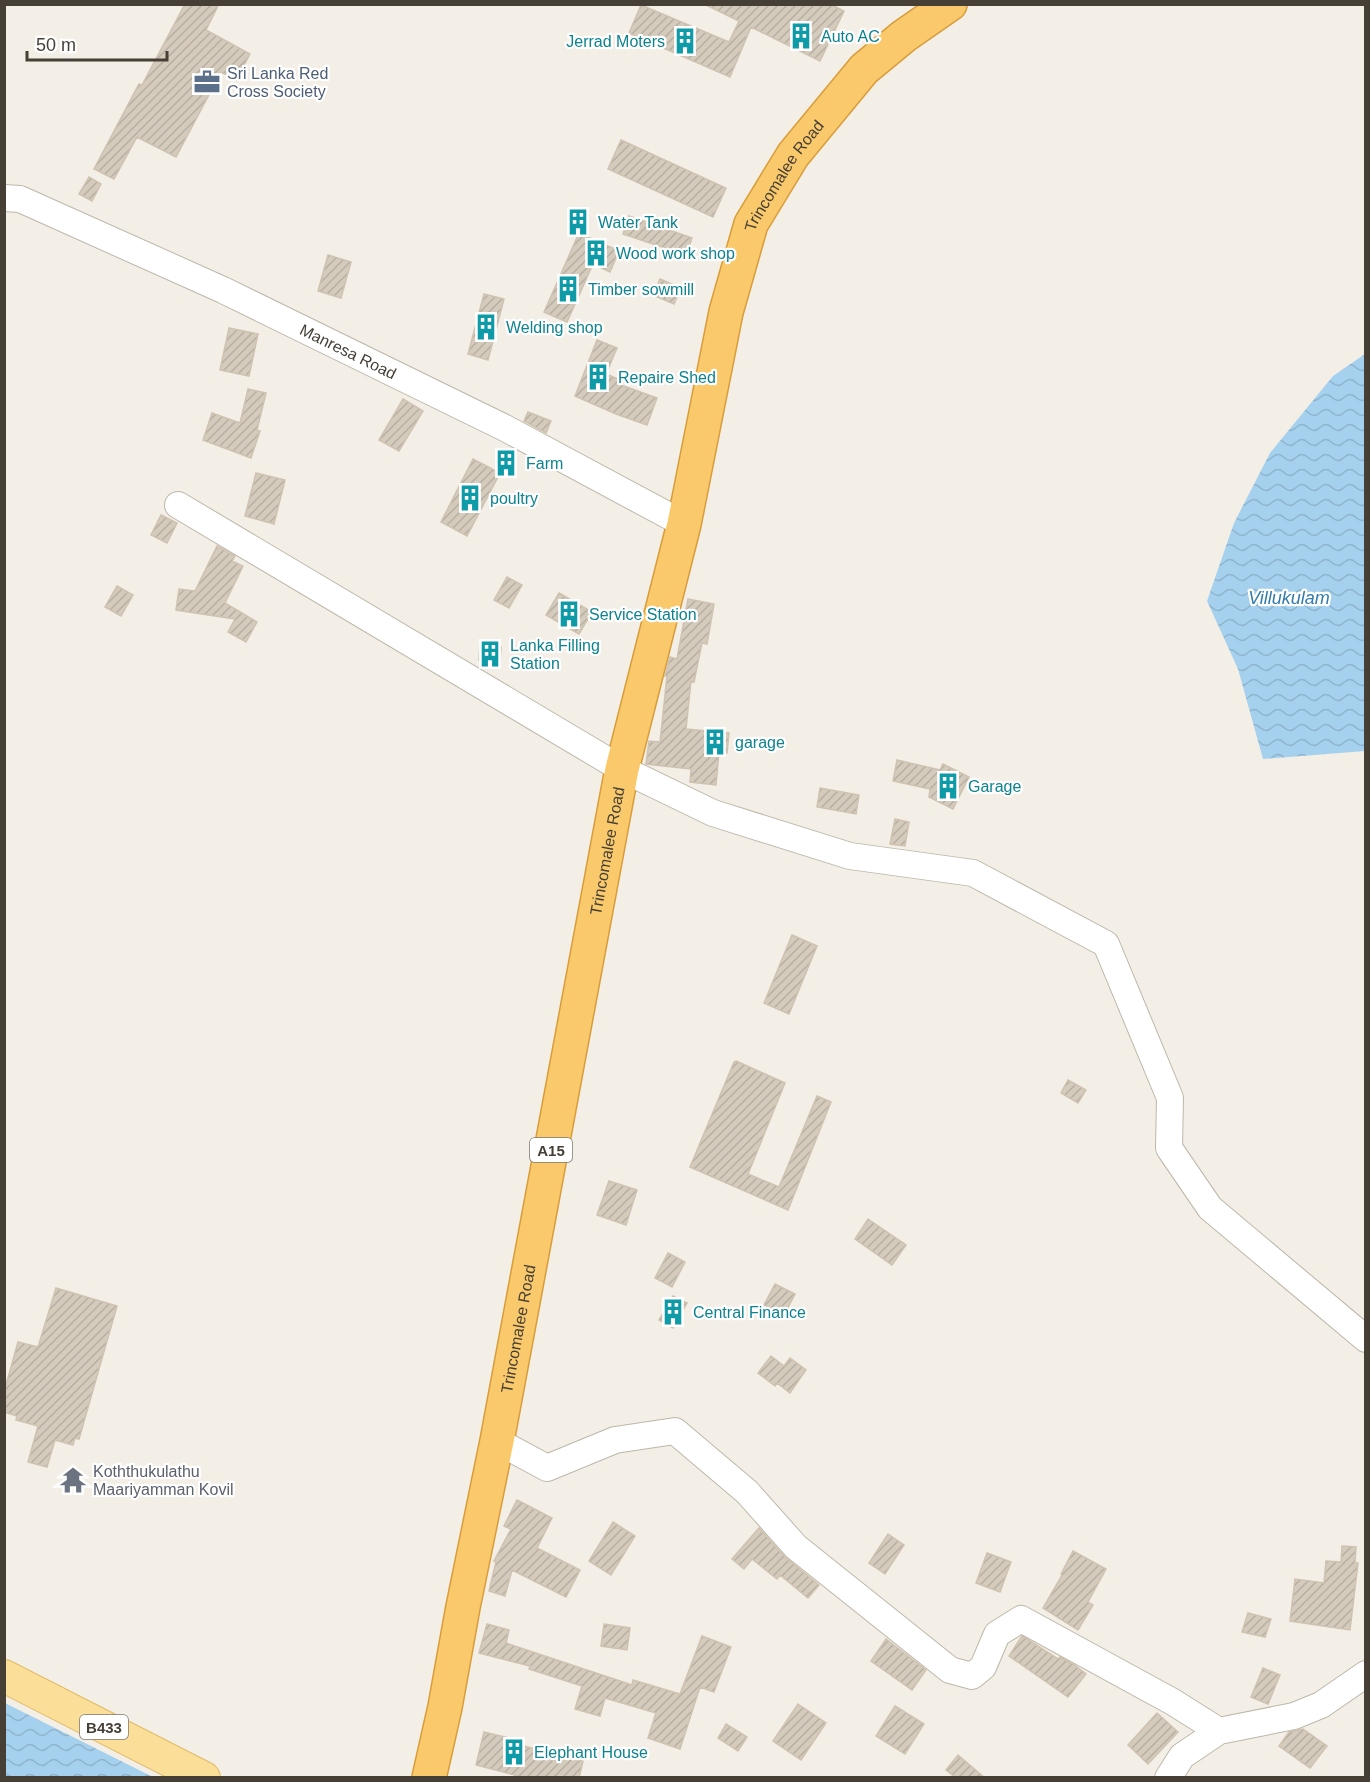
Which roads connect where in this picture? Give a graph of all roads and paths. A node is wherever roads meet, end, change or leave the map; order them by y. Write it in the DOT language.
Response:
graph roads {
  1 [pos="950,4"];
  2 [pos="4,198"];
  3 [pos="178,505"];
  4 [pos="684,524"];
  5 [pos="622,769"];
  6 [pos="1365,1339"];
  7 [pos="497,1441"];
  8 [pos="1365,1674"];
  9 [pos="4,1676"];
  10 [pos="1219,1731"];
  11 [pos="204,1778"];
  12 [pos="429,1778"];
  13 [pos="1168,1778"];
  1 -- 4 [label="highway, Trincomalee Road / A15"];
  2 -- 4 [label="street, Manresa Road"];
  3 -- 5 [label="street"];
  4 -- 5 [label="highway, Trincomalee Road / A15"];
  5 -- 6 [label="street"];
  5 -- 7 [label="highway, Trincomalee Road / A15"];
  7 -- 10 [label="street"];
  7 -- 12 [label="highway, Trincomalee Road / A15"];
  8 -- 10 [label="street"];
  9 -- 11 [label="main road, B433"];
  10 -- 13 [label="street"];
}
